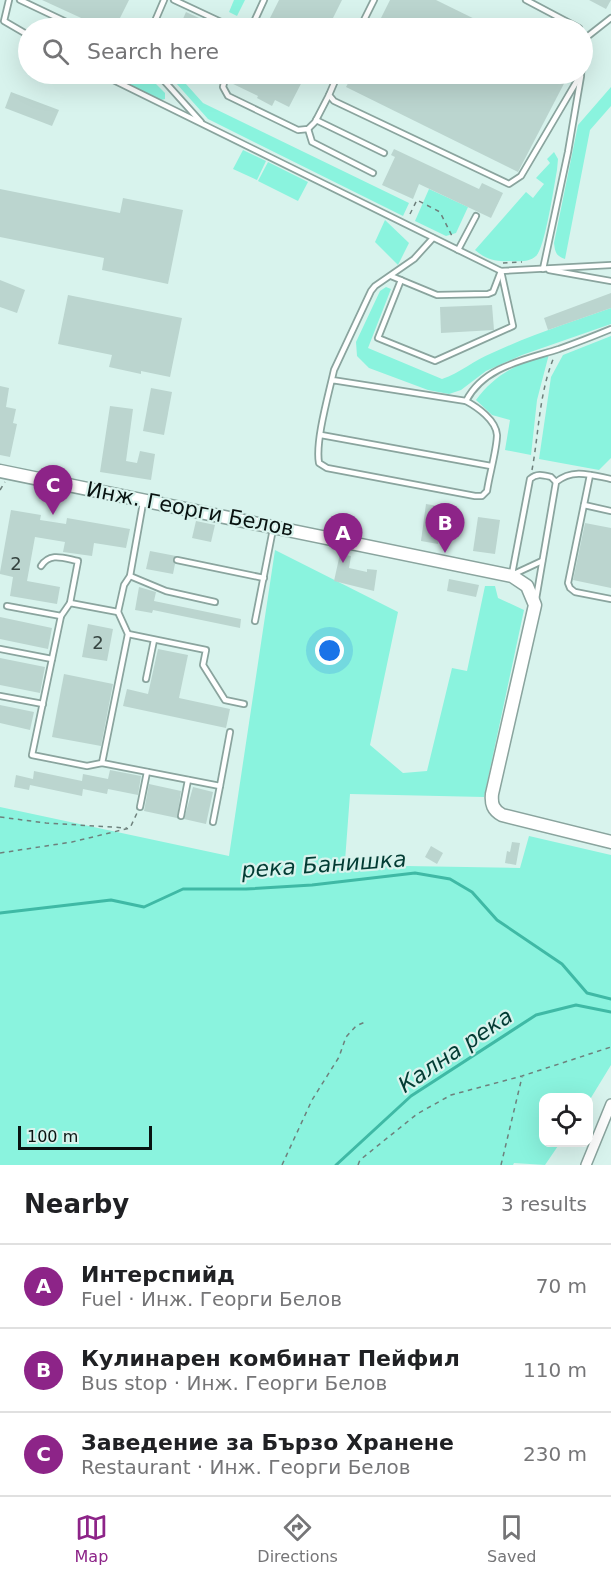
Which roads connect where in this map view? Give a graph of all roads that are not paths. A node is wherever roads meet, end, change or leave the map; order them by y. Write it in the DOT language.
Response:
graph roads {
  1 [pos="9,0"];
  2 [pos="20,0"];
  3 [pos="164,0"];
  4 [pos="174,0"];
  5 [pos="264,0"];
  6 [pos="374,0"];
  7 [pos="526,0"];
  8 [pos="58,18"];
  9 [pos="156,18"];
  10 [pos="213,18"];
  11 [pos="256,18"];
  12 [pos="365,18"];
  13 [pos="560,18"];
  14 [pos="611,18"];
  15 [pos="18,29"];
  16 [pos="593,32"];
  17 [pos="121,84"];
  18 [pos="167,84"];
  19 [pos="223,84"];
  20 [pos="334,84"];
  21 [pos="575,84"];
  22 [pos="580,84"];
  23 [pos="329,95"];
  24 [pos="316,120"];
  25 [pos="202,124"];
  26 [pos="308,129"];
  27 [pos="384,153"];
  28 [pos="373,173"];
  29 [pos="476,216"];
  30 [pos="433,238"];
  31 [pos="458,250"];
  32 [pos="611,265"];
  33 [pos="543,269"];
  34 [pos="501,271"];
  35 [pos="391,276"];
  36 [pos="402,280"];
  37 [pos="611,281"];
  38 [pos="611,329"];
  39 [pos="332,380"];
  40 [pos="465,401"];
  41 [pos="321,435"];
  42 [pos="491,466"];
  43 [pos="0,471"];
  44 [pos="590,475"];
  45 [pos="611,479"];
  46 [pos="555,482"];
  47 [pos="143,500"];
  48 [pos="584,505"];
  49 [pos="611,511"];
  50 [pos="274,526"];
  51 [pos="177,560"];
  52 [pos="542,561"];
  53 [pos="40,566"];
  54 [pos="130,576"];
  55 [pos="512,576"];
  56 [pos="264,578"];
  57 [pos="611,599"];
  58 [pos="215,602"];
  59 [pos="70,603"];
  60 [pos="535,605"];
  61 [pos="7,606"];
  62 [pos="118,612"];
  63 [pos="61,616"];
  64 [pos="255,621"];
  65 [pos="128,634"];
  66 [pos="154,640"];
  67 [pos="0,649"];
  68 [pos="52,659"];
  69 [pos="146,679"];
  70 [pos="0,696"];
  71 [pos="43,704"];
  72 [pos="244,704"];
  73 [pos="230,732"];
  74 [pos="102,763"];
  75 [pos="147,772"];
  76 [pos="188,780"];
  77 [pos="220,786"];
  78 [pos="140,807"];
  79 [pos="181,816"];
  80 [pos="213,822"];
  81 [pos="611,842"];
  82 [pos="610,1107"];
  83 [pos="586,1165"];
  1 -- 15 [label="lane"];
  2 -- 8 [label="lane"];
  3 -- 9 [label="lane"];
  4 -- 10 [label="lane"];
  5 -- 11 [label="lane"];
  6 -- 12 [label="lane"];
  7 -- 13 [label="lane"];
  14 -- 16 [label="lane"];
  17 -- 25 [label="lane"];
  18 -- 25 [label="lane"];
  19 -- 26 [label="lane"];
  20 -- 23 [label="lane"];
  21 -- 23 [label="lane"];
  22 -- 33 [label="lane"];
  23 -- 24 [label="lane"];
  24 -- 26 [label="lane"];
  24 -- 27 [label="lane"];
  25 -- 30 [label="lane"];
  26 -- 28 [label="lane"];
  29 -- 31 [label="lane"];
  30 -- 31 [label="lane"];
  30 -- 35 [label="lane"];
  31 -- 34 [label="lane"];
  32 -- 33 [label="lane"];
  33 -- 34 [label="lane"];
  33 -- 37 [label="lane"];
  34 -- 36 [label="lane"];
  34 -- 36 [label="lane"];
  35 -- 36 [label="lane"];
  35 -- 39 [label="lane"];
  38 -- 40 [label="lane"];
  39 -- 40 [label="lane"];
  39 -- 41 [label="lane"];
  40 -- 42 [label="lane"];
  41 -- 42 [label="lane"];
  41 -- 42 [label="lane"];
  43 -- 47 [label="street, Инж. Георги Белов"];
  44 -- 45 [label="lane"];
  44 -- 46 [label="lane"];
  44 -- 48 [label="lane"];
  46 -- 52 [label="lane"];
  46 -- 55 [label="lane"];
  47 -- 50 [label="street, Инж. Георги Белов"];
  47 -- 54 [label="lane"];
  48 -- 49 [label="lane"];
  48 -- 57 [label="lane"];
  50 -- 55 [label="street, Инж. Георги Белов"];
  50 -- 56 [label="lane"];
  51 -- 56 [label="lane"];
  52 -- 55 [label="lane"];
  52 -- 60 [label="lane"];
  53 -- 59 [label="lane"];
  54 -- 58 [label="lane"];
  54 -- 62 [label="lane"];
  55 -- 60 [label="street"];
  56 -- 64 [label="lane"];
  59 -- 62 [label="lane"];
  59 -- 63 [label="lane"];
  60 -- 81 [label="street"];
  61 -- 63 [label="lane"];
  62 -- 65 [label="lane"];
  63 -- 68 [label="lane"];
  65 -- 66 [label="lane"];
  65 -- 74 [label="lane"];
  66 -- 69 [label="lane"];
  66 -- 72 [label="lane"];
  67 -- 68 [label="lane"];
  68 -- 71 [label="lane"];
  70 -- 71 [label="lane"];
  71 -- 74 [label="lane"];
  73 -- 77 [label="lane"];
  74 -- 75 [label="lane"];
  75 -- 76 [label="lane"];
  75 -- 78 [label="lane"];
  76 -- 77 [label="lane"];
  76 -- 79 [label="lane"];
  77 -- 80 [label="lane"];
  82 -- 83 [label="street"];
}
